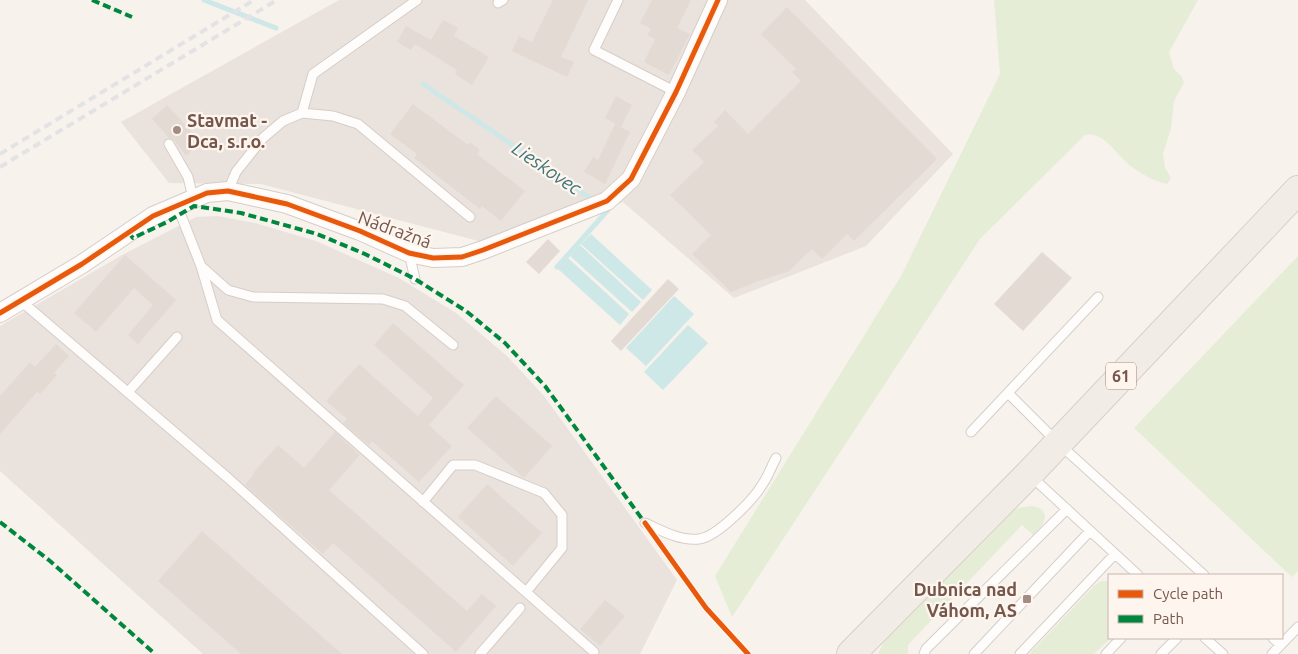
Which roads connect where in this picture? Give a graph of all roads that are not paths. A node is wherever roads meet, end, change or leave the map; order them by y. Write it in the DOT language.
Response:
graph roads {
  1 [pos="417,0"];
  2 [pos="618,0"];
  3 [pos="718,0"];
  4 [pos="676,92"];
  5 [pos="302,113"];
  6 [pos="169,144"];
  7 [pos="1298,190"];
  8 [pos="228,191"];
  9 [pos="193,198"];
  10 [pos="177,205"];
  11 [pos="470,217"];
  12 [pos="409,253"];
  13 [pos="201,266"];
  14 [pos="415,279"];
  15 [pos="1098,297"];
  16 [pos="21,301"];
  17 [pos="0,313"];
  18 [pos="177,338"];
  19 [pos="454,345"];
  20 [pos="128,392"];
  21 [pos="1008,393"];
  22 [pos="971,432"];
  23 [pos="1058,443"];
  24 [pos="776,458"];
  25 [pos="1029,474"];
  26 [pos="423,502"];
  27 [pos="1066,509"];
  28 [pos="645,522"];
  29 [pos="1090,531"];
  30 [pos="1115,554"];
  31 [pos="1137,574"];
  32 [pos="1203,574"];
  33 [pos="526,592"];
  34 [pos="520,608"];
  35 [pos="1298,628"];
  36 [pos="1120,639"];
  37 [pos="1176,639"];
  38 [pos="1206,639"];
  39 [pos="1274,639"];
  40 [pos="1281,645"];
  41 [pos="594,652"];
  42 [pos="423,654"];
  43 [pos="480,654"];
  44 [pos="851,654"];
  45 [pos="924,654"];
  46 [pos="974,654"];
  47 [pos="1020,654"];
  48 [pos="1106,654"];
  49 [pos="1161,654"];
  50 [pos="1223,654"];
  51 [pos="1272,654"];
  1 -- 5 [label="lane"];
  2 -- 4 [label="lane"];
  3 -- 4 [label="street, Nádražná"];
  4 -- 12 [label="street, Nádražná"];
  5 -- 8 [label="lane"];
  5 -- 11 [label="lane"];
  6 -- 9 [label="lane"];
  7 -- 23 [label="main road, 61"];
  8 -- 9 [label="street, Nádražná"];
  8 -- 12 [label="street, Nádražná"];
  9 -- 10 [label="street, Nádražná"];
  10 -- 13 [label="lane"];
  10 -- 16 [label="street, Nádražná"];
  12 -- 14 [label="lane"];
  13 -- 19 [label="lane"];
  13 -- 26 [label="lane"];
  15 -- 21 [label="lane"];
  16 -- 17 [label="street, Nádražná"];
  16 -- 20 [label="lane"];
  18 -- 20 [label="lane"];
  20 -- 42 [label="lane"];
  21 -- 22 [label="lane"];
  21 -- 23 [label="lane"];
  23 -- 25 [label="main road, 61"];
  23 -- 32 [label="lane"];
  24 -- 28 [label="lane"];
  25 -- 27 [label="lane"];
  25 -- 44 [label="main road, 61"];
  26 -- 33 [label="lane"];
  26 -- 33 [label="lane"];
  27 -- 29 [label="lane"];
  27 -- 45 [label="lane"];
  29 -- 30 [label="lane"];
  29 -- 46 [label="lane"];
  30 -- 31 [label="lane"];
  30 -- 47 [label="lane"];
  33 -- 41 [label="lane"];
  34 -- 43 [label="lane"];
  35 -- 40 [label="lane"];
  36 -- 48 [label="lane"];
  37 -- 49 [label="lane"];
  38 -- 50 [label="lane"];
  39 -- 40 [label="lane"];
  40 -- 51 [label="lane"];
}
